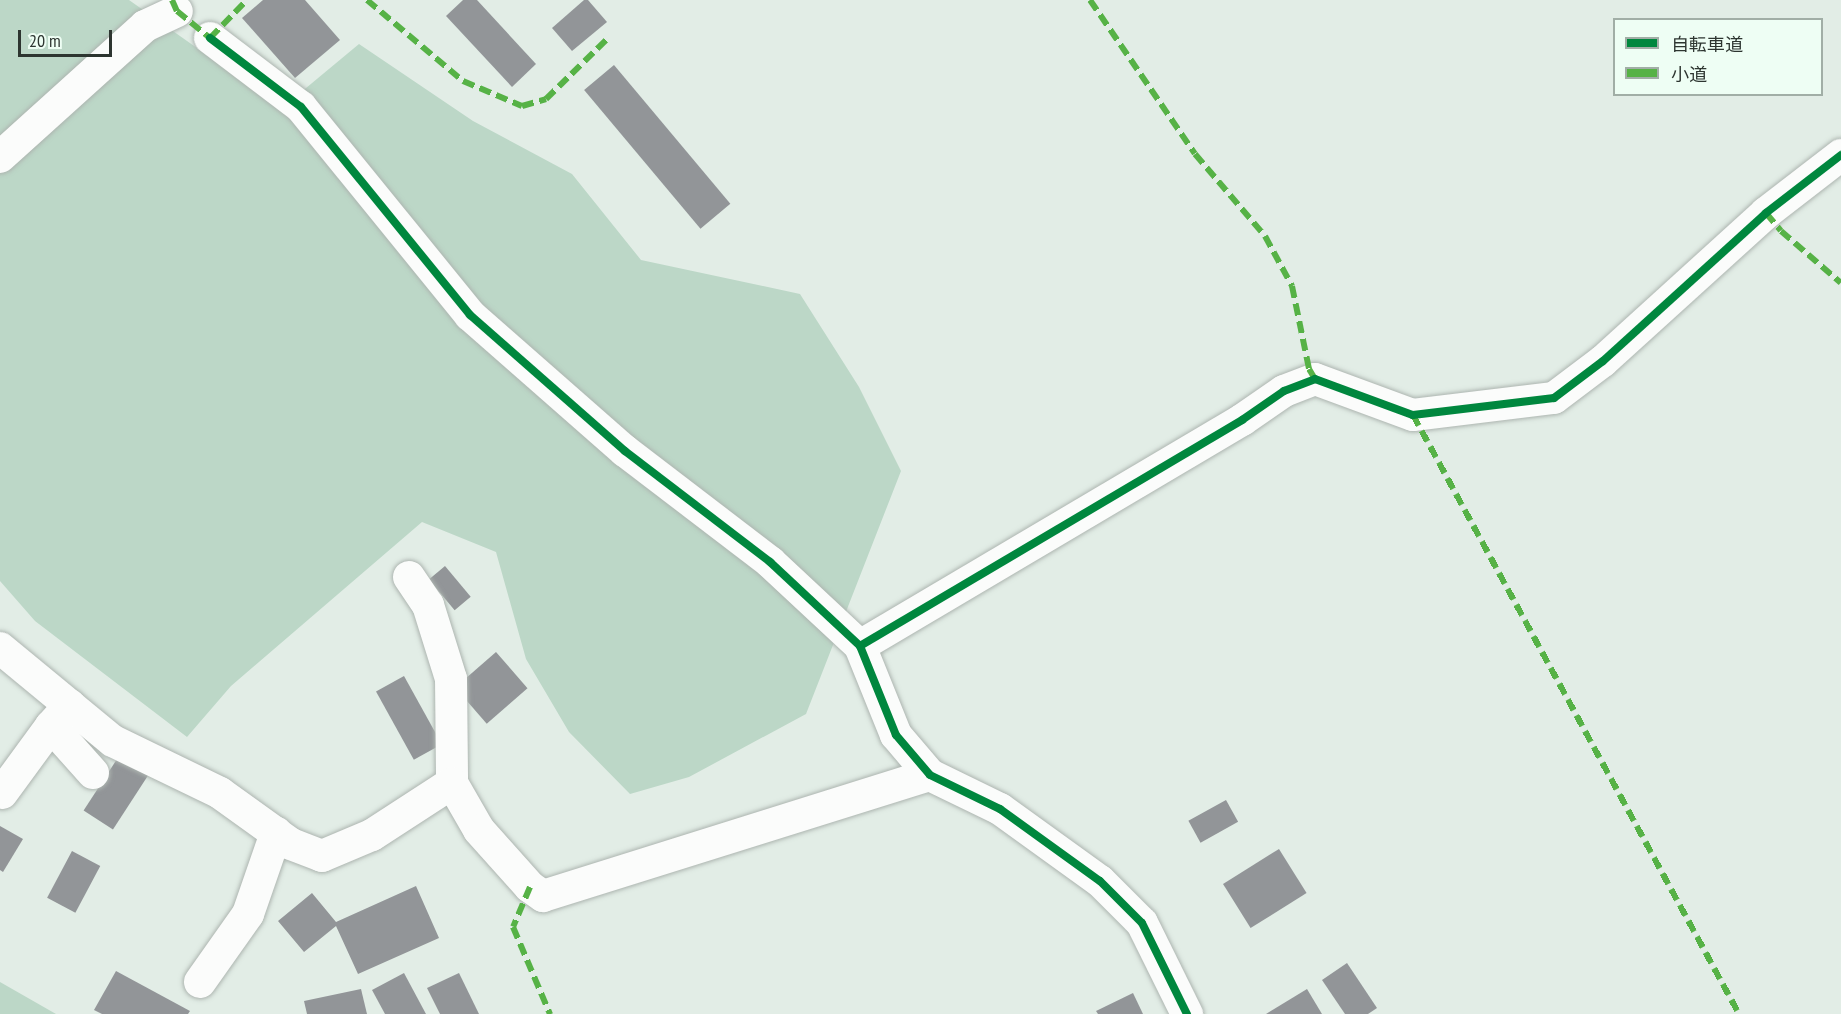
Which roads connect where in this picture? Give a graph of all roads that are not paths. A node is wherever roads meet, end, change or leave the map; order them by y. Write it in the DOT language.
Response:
graph roads {
  1 [pos="177,11"];
  2 [pos="210,38"];
  3 [pos="1841,155"];
  4 [pos="0,157"];
  5 [pos="409,578"];
  6 [pos="860,646"];
  7 [pos="0,648"];
  8 [pos="61,716"];
  9 [pos="93,773"];
  10 [pos="930,775"];
  11 [pos="452,783"];
  12 [pos="2,793"];
  13 [pos="276,833"];
  14 [pos="200,982"];
  15 [pos="1188,1014"];
  1 -- 4 [label="street"];
  2 -- 6 [label="street"];
  3 -- 6 [label="street"];
  5 -- 11 [label="street"];
  6 -- 10 [label="street"];
  7 -- 8 [label="street"];
  8 -- 9 [label="street"];
  8 -- 12 [label="street"];
  8 -- 13 [label="street"];
  10 -- 11 [label="street"];
  10 -- 15 [label="street"];
  11 -- 13 [label="street"];
  13 -- 14 [label="street"];
}
